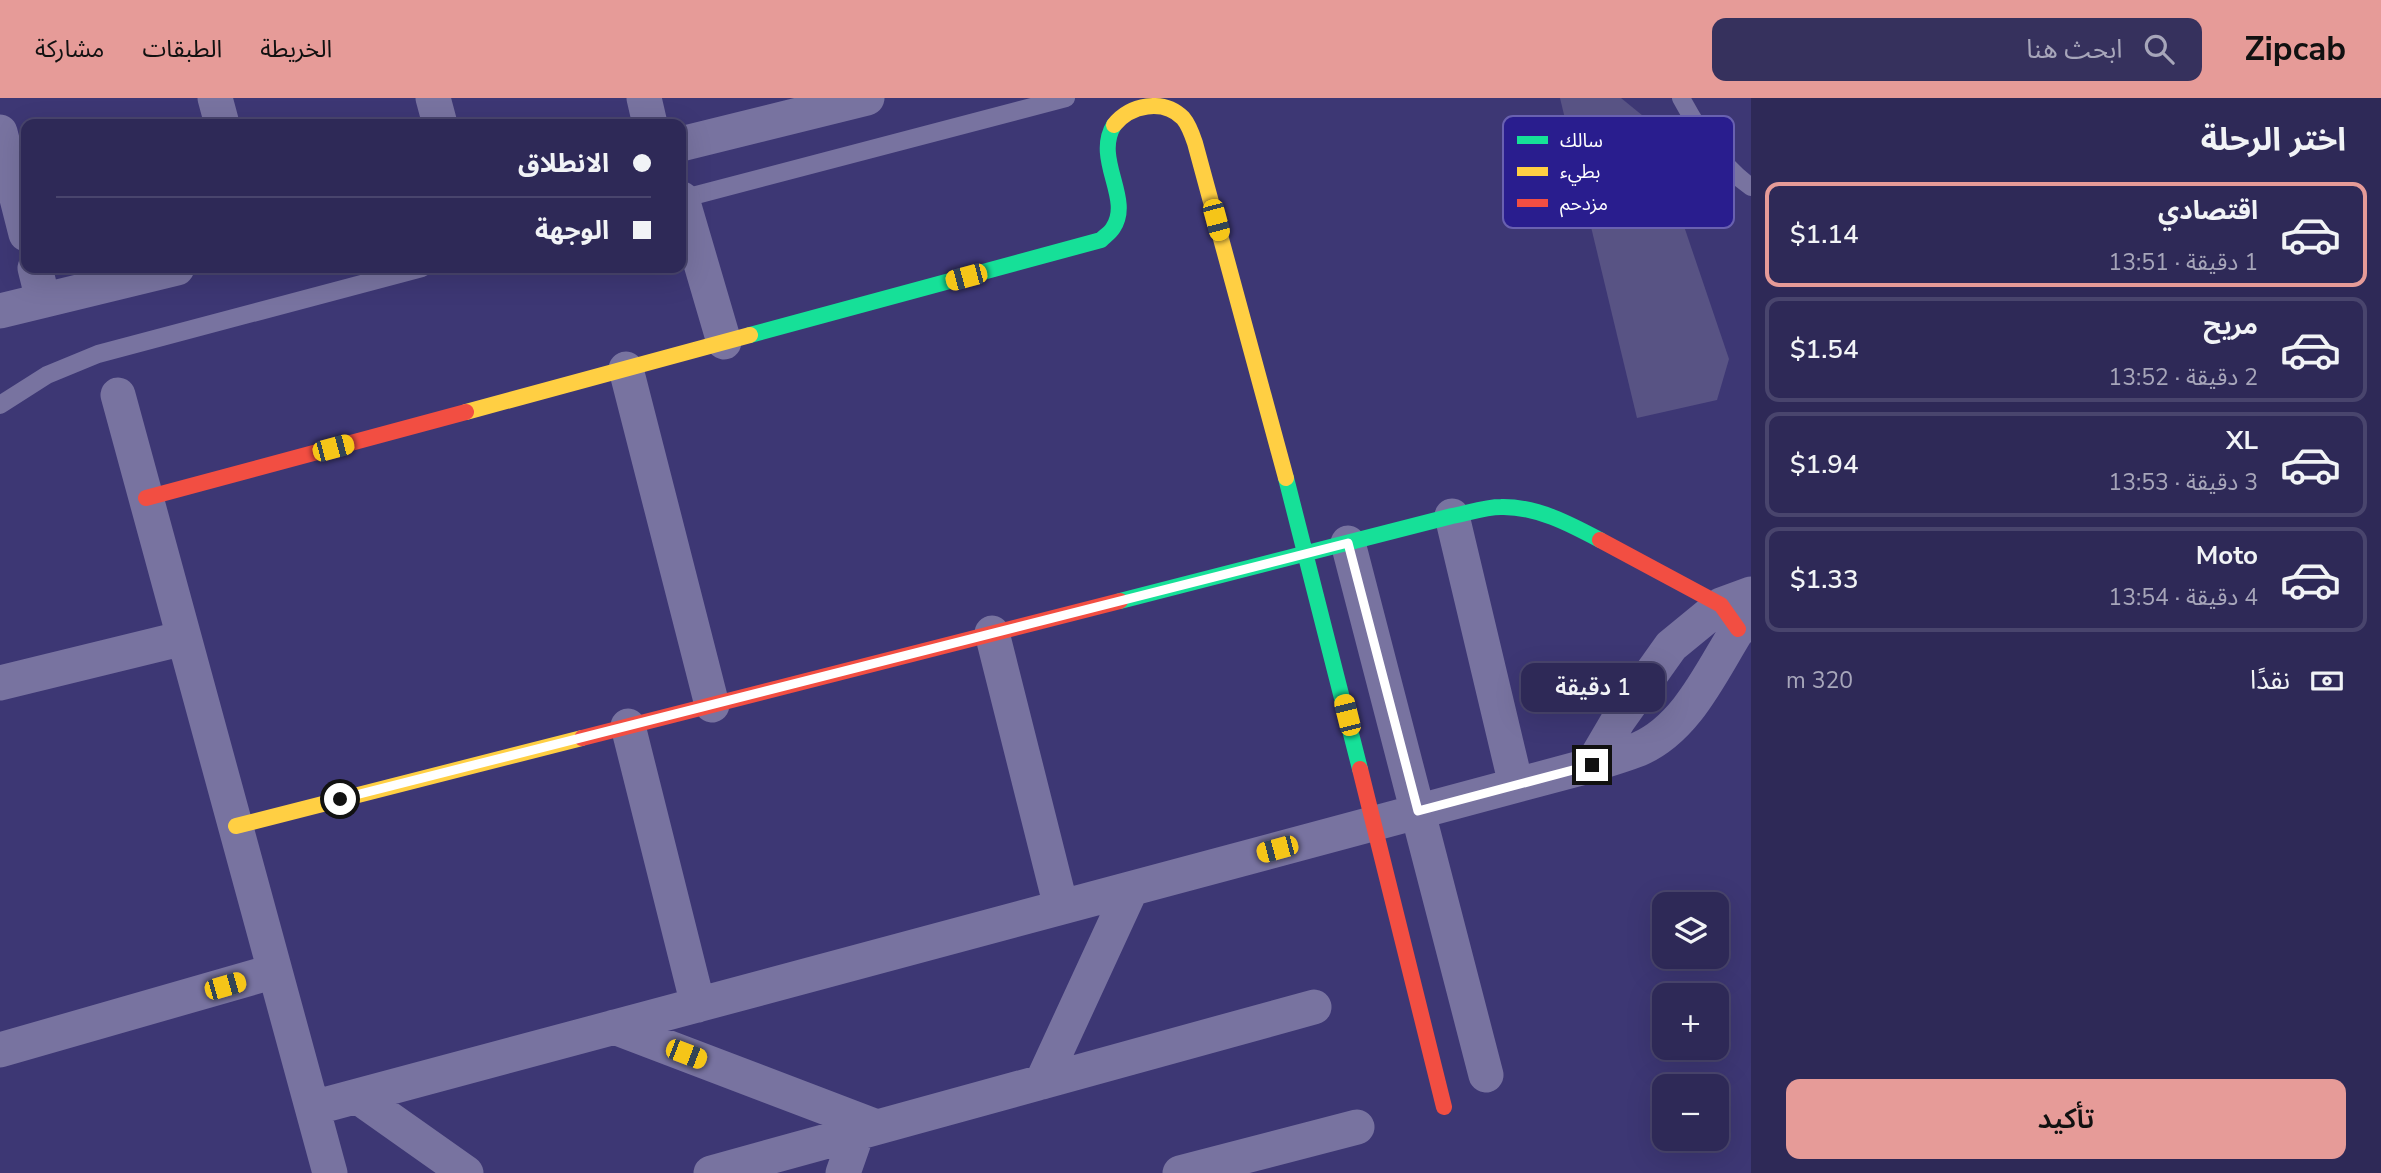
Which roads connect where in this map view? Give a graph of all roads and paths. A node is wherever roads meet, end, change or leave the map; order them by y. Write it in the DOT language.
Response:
graph roads {
  1 [pos="215,98"];
  2 [pos="433,98"];
  3 [pos="643,98"];
  4 [pos="1066,98"];
  5 [pos="1681,98"];
  6 [pos="858,99"];
  7 [pos="1691,116"];
  8 [pos="221,119"];
  9 [pos="439,119"];
  10 [pos="649,119"];
  11 [pos="0,132"];
  12 [pos="686,143"];
  13 [pos="1734,171"];
  14 [pos="1751,187"];
  15 [pos="686,198"];
  16 [pos="21,214"];
  17 [pos="686,216"];
  18 [pos="134,273"];
  19 [pos="403,273"];
  20 [pos="39,284"];
  21 [pos="0,311"];
  22 [pos="724,342"];
  23 [pos="626,369"];
  24 [pos="118,395"];
  25 [pos="0,405"];
  26 [pos="146,498"];
  27 [pos="1452,516"];
  28 [pos="1348,543"];
  29 [pos="1307,554"];
  30 [pos="1740,613"];
  31 [pos="992,633"];
  32 [pos="184,638"];
  33 [pos="0,683"];
  34 [pos="712,705"];
  35 [pos="628,726"];
  36 [pos="1592,765"];
  37 [pos="1516,785"];
  38 [pos="1418,811"];
  39 [pos="1374,823"];
  40 [pos="236,826"];
  41 [pos="1131,888"];
  42 [pos="1062,907"];
  43 [pos="275,971"];
  44 [pos="698,1005"];
  45 [pos="1314,1007"];
  46 [pos="614,1027"];
  47 [pos="0,1050"];
  48 [pos="1486,1075"];
  49 [pos="1042,1082"];
  50 [pos="357,1096"];
  51 [pos="1444,1107"];
  52 [pos="313,1108"];
  53 [pos="1357,1127"];
  54 [pos="867,1130"];
  55 [pos="751,1168"];
  56 [pos="330,1173"];
  57 [pos="466,1173"];
  58 [pos="711,1173"];
  59 [pos="843,1173"];
  60 [pos="1180,1173"];
  1 -- 8 [label="street"];
  2 -- 9 [label="street"];
  3 -- 10 [label="street"];
  4 -- 15 [label="lane"];
  5 -- 7 [label="lane"];
  6 -- 12 [label="street"];
  11 -- 16 [label="street"];
  13 -- 14 [label="lane"];
  17 -- 22 [label="street"];
  18 -- 20 [label="street"];
  19 -- 25 [label="lane"];
  20 -- 21 [label="street"];
  22 -- 23 [label="street"];
  22 -- 29 [label="street"];
  23 -- 26 [label="street"];
  23 -- 34 [label="street"];
  24 -- 26 [label="street"];
  26 -- 32 [label="street"];
  27 -- 28 [label="street"];
  27 -- 30 [label="street"];
  27 -- 37 [label="street"];
  28 -- 29 [label="street"];
  28 -- 38 [label="street"];
  29 -- 31 [label="street"];
  29 -- 39 [label="street"];
  30 -- 36 [label="street"];
  30 -- 36 [label="street"];
  31 -- 34 [label="street"];
  31 -- 42 [label="street"];
  32 -- 33 [label="street"];
  32 -- 40 [label="street"];
  34 -- 35 [label="street"];
  35 -- 40 [label="street"];
  35 -- 44 [label="street"];
  36 -- 37 [label="street"];
  37 -- 38 [label="street"];
  38 -- 39 [label="street"];
  38 -- 48 [label="street"];
  39 -- 41 [label="street"];
  39 -- 51 [label="street"];
  40 -- 43 [label="street"];
  41 -- 42 [label="street"];
  41 -- 49 [label="street"];
  42 -- 44 [label="street"];
  43 -- 47 [label="street"];
  43 -- 52 [label="street"];
  44 -- 46 [label="street"];
  45 -- 49 [label="street"];
  46 -- 50 [label="street"];
  46 -- 54 [label="street"];
  49 -- 54 [label="street"];
  50 -- 52 [label="street"];
  50 -- 57 [label="street"];
  52 -- 56 [label="street"];
  53 -- 60 [label="street"];
  54 -- 55 [label="street"];
  54 -- 59 [label="street"];
  55 -- 58 [label="street"];
}
